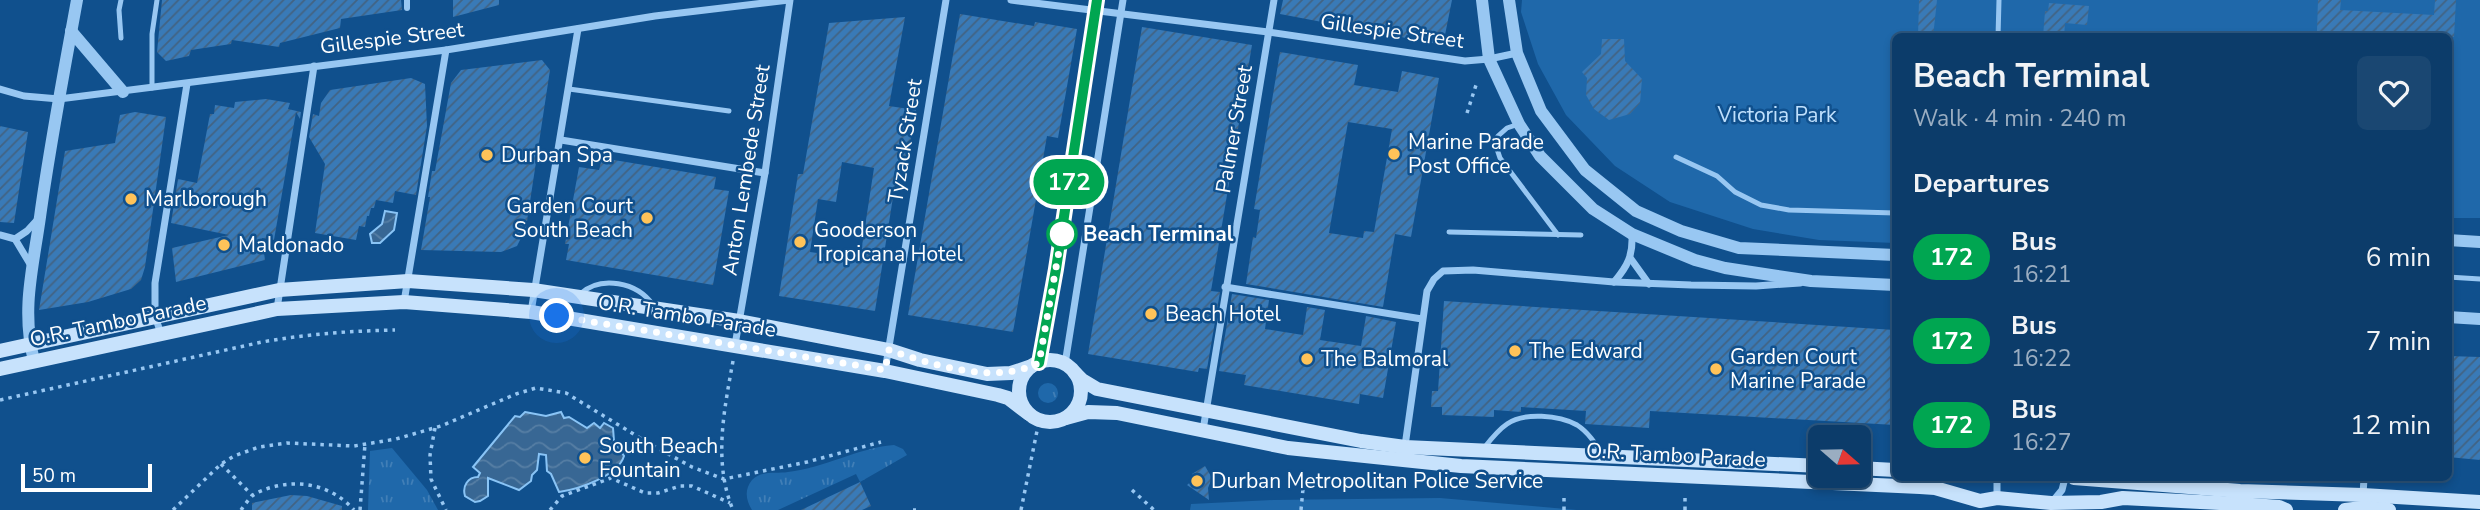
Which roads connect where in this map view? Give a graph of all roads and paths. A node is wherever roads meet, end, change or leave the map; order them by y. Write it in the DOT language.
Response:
graph roads {
  1 [pos="77,0"];
  2 [pos="121,0"];
  3 [pos="157,0"];
  4 [pos="407,0"];
  5 [pos="789,0"];
  6 [pos="946,0"];
  7 [pos="1012,0"];
  8 [pos="1097,0"];
  9 [pos="1123,0"];
  10 [pos="1273,0"];
  11 [pos="1482,0"];
  12 [pos="1509,0"];
  13 [pos="1998,0"];
  14 [pos="407,9"];
  15 [pos="1094,11"];
  16 [pos="1121,13"];
  17 [pos="579,29"];
  18 [pos="71,31"];
  19 [pos="1268,32"];
  20 [pos="1998,33"];
  21 [pos="121,38"];
  22 [pos="446,50"];
  23 [pos="1517,53"];
  24 [pos="1489,59"];
  25 [pos="314,66"];
  26 [pos="1477,82"];
  27 [pos="187,84"];
  28 [pos="152,88"];
  29 [pos="0,89"];
  30 [pos="569,89"];
  31 [pos="123,92"];
  32 [pos="59,99"];
  33 [pos="729,111"];
  34 [pos="1467,113"];
  35 [pos="1519,124"];
  36 [pos="561,140"];
  37 [pos="1675,157"];
  38 [pos="765,173"];
  39 [pos="1892,214"];
  40 [pos="40,218"];
  41 [pos="1449,232"];
  42 [pos="1632,234"];
  43 [pos="0,235"];
  44 [pos="1558,235"];
  45 [pos="1581,235"];
  46 [pos="15,239"];
  47 [pos="2452,240"];
  48 [pos="2480,242"];
  49 [pos="1892,255"];
  50 [pos="1631,259"];
  51 [pos="31,268"];
  52 [pos="2452,277"];
  53 [pos="2480,279"];
  54 [pos="408,281"];
  55 [pos="1811,281"];
  56 [pos="1614,282"];
  57 [pos="1649,284"];
  58 [pos="1892,285"];
  59 [pos="1225,287"];
  60 [pos="279,290"];
  61 [pos="533,290"];
  62 [pos="404,302"];
  63 [pos="277,309"];
  64 [pos="531,312"];
  65 [pos="155,316"];
  66 [pos="2452,317"];
  67 [pos="1422,319"];
  68 [pos="2480,319"];
  69 [pos="739,321"];
  70 [pos="395,330"];
  71 [pos="161,334"];
  72 [pos="30,344"];
  73 [pos="735,345"];
  74 [pos="889,350"];
  75 [pos="0,351"];
  76 [pos="34,361"];
  77 [pos="1035,364"];
  78 [pos="0,369"];
  79 [pos="1070,369"];
  80 [pos="885,370"];
  81 [pos="0,400"];
  82 [pos="1206,409"];
  83 [pos="1034,417"];
  84 [pos="1066,418"];
  85 [pos="435,428"];
  86 [pos="1203,430"];
  87 [pos="881,442"];
  88 [pos="365,444"];
  89 [pos="1482,450"];
  90 [pos="1404,454"];
  91 [pos="1603,456"];
  92 [pos="221,464"];
  93 [pos="1808,466"];
  94 [pos="1871,469"];
  95 [pos="1892,470"];
  96 [pos="1304,478"];
  97 [pos="724,479"];
  98 [pos="1997,481"];
  99 [pos="2064,481"];
  100 [pos="2112,481"];
  101 [pos="2364,481"];
  102 [pos="1132,490"];
  103 [pos="1564,492"];
  104 [pos="252,495"];
  105 [pos="1685,498"];
  106 [pos="1997,498"];
  107 [pos="2363,501"];
  108 [pos="2480,502"];
  109 [pos="730,503"];
  110 [pos="2051,503"];
  111 [pos="173,510"];
  112 [pos="241,510"];
  113 [pos="354,510"];
  114 [pos="360,510"];
  115 [pos="446,510"];
  116 [pos="550,510"];
  117 [pos="733,510"];
  118 [pos="1021,510"];
  119 [pos="1154,510"];
  120 [pos="1301,510"];
  121 [pos="1564,510"];
  122 [pos="1685,510"];
  123 [pos="2286,510"];
  124 [pos="2345,510"];
  125 [pos="2389,510"];
  1 -- 18 [label="street"];
  2 -- 21 [label="lane"];
  3 -- 28 [label="lane"];
  4 -- 14 [label="street"];
  5 -- 17 [label="street, Gillespie Street"];
  5 -- 38 [label="street, Anton Lembede Street"];
  6 -- 74 [label="street, Tyzack Street"];
  7 -- 15 [label="street, Gillespie Street"];
  8 -- 15 [label="street"];
  9 -- 16 [label="street"];
  10 -- 19 [label="street, Palmer Street"];
  11 -- 24 [label="street"];
  12 -- 23 [label="street"];
  13 -- 20 [label="lane"];
  15 -- 16 [label="street, Gillespie Street"];
  15 -- 77 [label="street"];
  16 -- 19 [label="street, Gillespie Street"];
  16 -- 79 [label="street"];
  17 -- 22 [label="street, Gillespie Street"];
  17 -- 30 [label="street"];
  18 -- 31 [label="street"];
  18 -- 32 [label="street"];
  19 -- 24 [label="street, Gillespie Street"];
  19 -- 59 [label="street, Palmer Street"];
  22 -- 25 [label="street, Gillespie Street"];
  22 -- 54 [label="street"];
  23 -- 24 [label="street, Gillespie Street"];
  23 -- 49 [label="street"];
  24 -- 35 [label="street"];
  25 -- 27 [label="street, Gillespie Street"];
  25 -- 60 [label="street"];
  26 -- 34 [label="path"];
  27 -- 28 [label="street, Gillespie Street"];
  27 -- 65 [label="street"];
  28 -- 31 [label="street, Gillespie Street"];
  29 -- 32 [label="street, Gillespie Street"];
  30 -- 33 [label="lane"];
  30 -- 36 [label="street"];
  31 -- 32 [label="street, Gillespie Street"];
  32 -- 40 [label="street"];
  35 -- 42 [label="street"];
  35 -- 44 [label="lane"];
  36 -- 38 [label="street"];
  36 -- 61 [label="street"];
  37 -- 39 [label="lane"];
  38 -- 69 [label="street, Anton Lembede Street"];
  40 -- 46 [label="street"];
  40 -- 51 [label="street"];
  41 -- 44 [label="lane"];
  42 -- 50 [label="street"];
  42 -- 55 [label="street"];
  43 -- 46 [label="street"];
  44 -- 45 [label="lane"];
  46 -- 51 [label="street"];
  47 -- 48 [label="street"];
  50 -- 56 [label="street"];
  50 -- 57 [label="street"];
  51 -- 72 [label="street"];
  52 -- 53 [label="lane"];
  54 -- 60 [label="main road, O.R. Tambo Parade"];
  54 -- 61 [label="main road, O.R. Tambo Parade"];
  54 -- 62 [label="street"];
  55 -- 57 [label="street"];
  55 -- 58 [label="street"];
  56 -- 57 [label="street"];
  56 -- 67 [label="street"];
  59 -- 67 [label="street"];
  59 -- 82 [label="street, Palmer Street"];
  60 -- 63 [label="street"];
  60 -- 65 [label="main road, O.R. Tambo Parade"];
  61 -- 64 [label="street"];
  61 -- 69 [label="main road, O.R. Tambo Parade"];
  62 -- 63 [label="main road, O.R. Tambo Parade"];
  62 -- 64 [label="main road, O.R. Tambo Parade"];
  63 -- 71 [label="main road, O.R. Tambo Parade"];
  64 -- 73 [label="main road, O.R. Tambo Parade"];
  65 -- 71 [label="street"];
  65 -- 72 [label="main road, O.R. Tambo Parade"];
  66 -- 68 [label="street"];
  67 -- 90 [label="street"];
  69 -- 73 [label="street, Anton Lembede Street"];
  69 -- 74 [label="main road, O.R. Tambo Parade"];
  70 -- 81 [label="path"];
  71 -- 76 [label="main road, O.R. Tambo Parade"];
  72 -- 75 [label="main road, O.R. Tambo Parade"];
  72 -- 76 [label="street"];
  73 -- 80 [label="main road, O.R. Tambo Parade"];
  73 -- 97 [label="path"];
  74 -- 77 [label="main road, O.R. Tambo Parade"];
  74 -- 80 [label="street, Tyzack Street"];
  76 -- 78 [label="main road, O.R. Tambo Parade"];
  77 -- 79 [label="main road, O.R. Tambo Parade"];
  77 -- 83 [label="main road"];
  79 -- 82 [label="main road, O.R. Tambo Parade"];
  79 -- 84 [label="main road"];
  80 -- 83 [label="main road, O.R. Tambo Parade"];
  82 -- 86 [label="street, Palmer Street"];
  82 -- 90 [label="main road, O.R. Tambo Parade"];
  83 -- 84 [label="main road, O.R. Tambo Parade"];
  83 -- 118 [label="path"];
  84 -- 86 [label="main road, O.R. Tambo Parade"];
  85 -- 88 [label="path"];
  85 -- 97 [label="path"];
  85 -- 115 [label="path"];
  86 -- 90 [label="main road, O.R. Tambo Parade"];
  87 -- 97 [label="path"];
  88 -- 92 [label="path"];
  88 -- 114 [label="path"];
  89 -- 90 [label="main road, O.R. Tambo Parade"];
  89 -- 91 [label="main road, O.R. Tambo Parade"];
  89 -- 91 [label="lane"];
  90 -- 106 [label="main road, O.R. Tambo Parade"];
  91 -- 93 [label="main road, O.R. Tambo Parade"];
  92 -- 104 [label="path"];
  92 -- 111 [label="path"];
  94 -- 95 [label="main road"];
  96 -- 120 [label="path"];
  97 -- 109 [label="path"];
  98 -- 106 [label="street"];
  99 -- 110 [label="street"];
  100 -- 107 [label="main road"];
  101 -- 107 [label="street"];
  102 -- 119 [label="path"];
  103 -- 121 [label="path"];
  104 -- 112 [label="path"];
  104 -- 113 [label="path"];
  105 -- 122 [label="path"];
  106 -- 110 [label="main road, O.R. Tambo Parade"];
  107 -- 108 [label="main road"];
  107 -- 124 [label="main road"];
  107 -- 125 [label="main road"];
  109 -- 116 [label="path"];
  109 -- 117 [label="path"];
  110 -- 123 [label="main road, O.R. Tambo Parade"];
}
